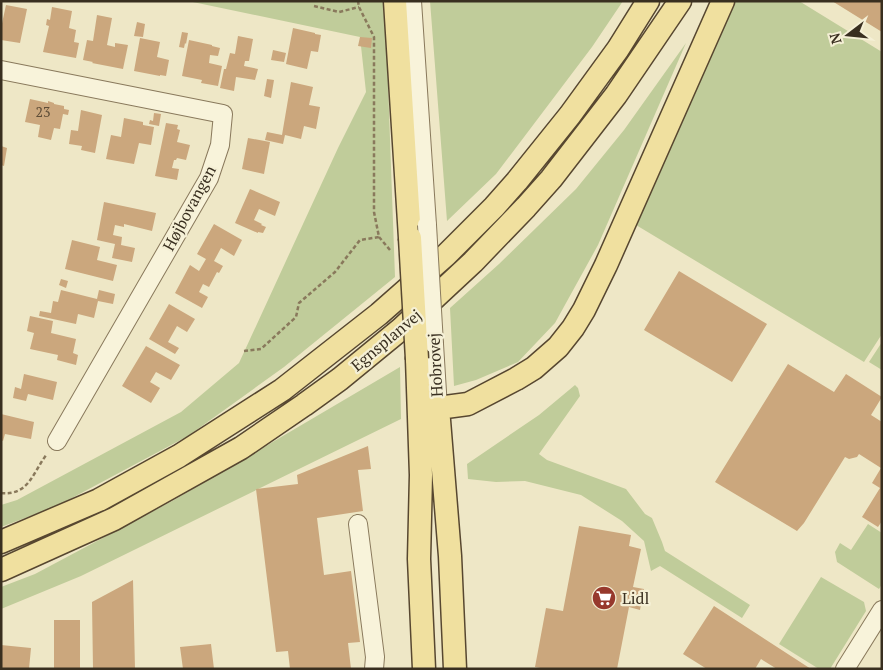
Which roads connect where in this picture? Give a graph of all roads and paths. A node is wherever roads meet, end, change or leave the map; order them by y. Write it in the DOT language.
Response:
graph roads {
  1 [pos="358,1"];
  2 [pos="395,1"];
  3 [pos="412,1"];
  4 [pos="648,1"];
  5 [pos="680,1"];
  6 [pos="723,1"];
  7 [pos="314,6"];
  8 [pos="359,7"];
  9 [pos="1,70"];
  10 [pos="418,232"];
  11 [pos="379,237"];
  12 [pos="390,250"];
  13 [pos="244,351"];
  14 [pos="419,389"];
  15 [pos="438,408"];
  16 [pos="57,441"];
  17 [pos="421,474"];
  18 [pos="1,493"];
  19 [pos="358,524"];
  20 [pos="1,542"];
  21 [pos="1,570"];
  22 [pos="879,619"];
  23 [pos="374,669"];
  24 [pos="424,669"];
  25 [pos="437,669"];
  26 [pos="455,669"];
  27 [pos="845,669"];
  1 -- 8 [label="path"];
  2 -- 10 [label="main road, Hobrovej"];
  3 -- 10 [label="street, Hobrovej"];
  4 -- 20 [label="main road, Egnsplanvej"];
  5 -- 21 [label="main road, Egnsplanvej"];
  6 -- 15 [label="main road"];
  7 -- 8 [label="path"];
  8 -- 11 [label="path"];
  9 -- 16 [label="street, Højbovangen"];
  10 -- 14 [label="main road, Hobrovej, bridge"];
  10 -- 15 [label="street, Hobrovej, bridge"];
  11 -- 12 [label="path"];
  11 -- 13 [label="path"];
  14 -- 15 [label="main road"];
  14 -- 17 [label="main road, Hobrovej"];
  15 -- 26 [label="main road, Hobrovej"];
  16 -- 18 [label="path"];
  17 -- 24 [label="main road, Hobrovej"];
  17 -- 25 [label="main road"];
  19 -- 23 [label="street"];
  22 -- 27 [label="street"];
}
